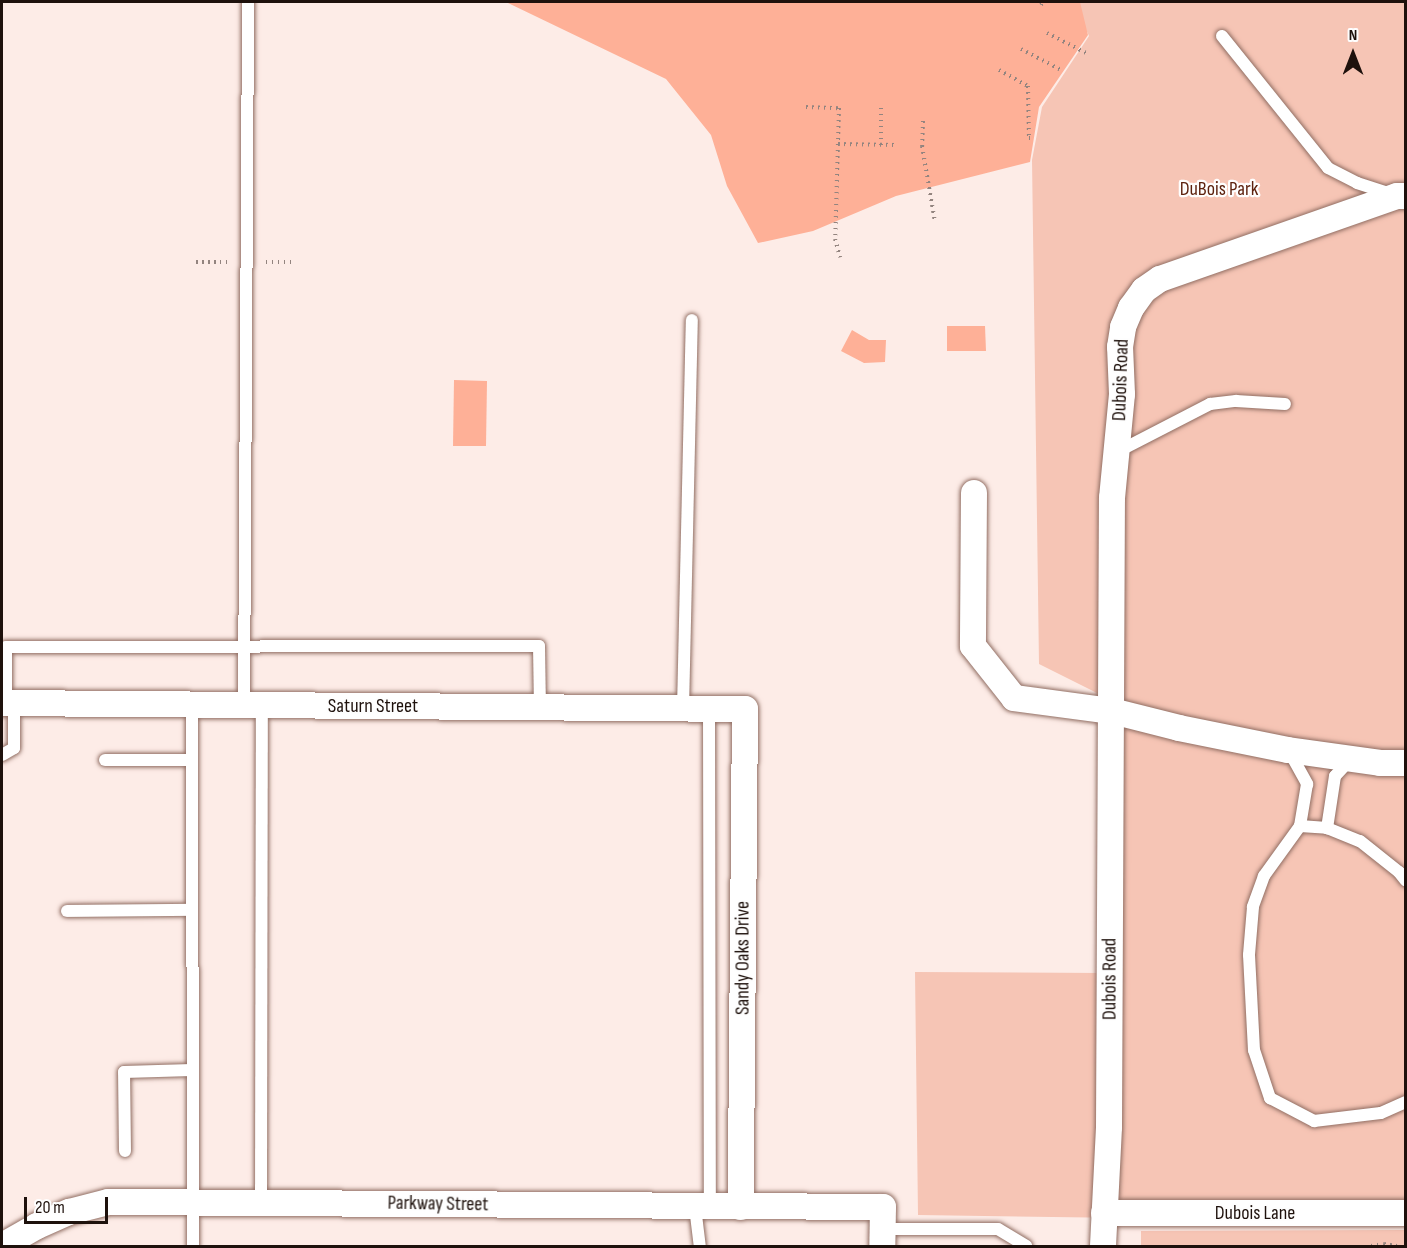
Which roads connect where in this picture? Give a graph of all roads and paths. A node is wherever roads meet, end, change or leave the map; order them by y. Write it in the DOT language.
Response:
graph roads {
  1 [pos="248,2"];
  2 [pos="1047,33"];
  3 [pos="1222,36"];
  4 [pos="1021,49"];
  5 [pos="1086,53"];
  6 [pos="999,70"];
  7 [pos="1063,71"];
  8 [pos="806,107"];
  9 [pos="881,108"];
  10 [pos="923,121"];
  11 [pos="1034,138"];
  12 [pos="838,144"];
  13 [pos="881,145"];
  14 [pos="896,145"];
  15 [pos="1401,196"];
  16 [pos="935,222"];
  17 [pos="840,257"];
  18 [pos="692,320"];
  19 [pos="1285,404"];
  20 [pos="1117,452"];
  21 [pos="974,493"];
  22 [pos="245,647"];
  23 [pos="7,703"];
  24 [pos="192,704"];
  25 [pos="253,705"];
  26 [pos="540,707"];
  27 [pos="683,709"];
  28 [pos="709,709"];
  29 [pos="745,709"];
  30 [pos="1112,711"];
  31 [pos="1288,750"];
  32 [pos="2,755"];
  33 [pos="105,760"];
  34 [pos="192,760"];
  35 [pos="1350,760"];
  36 [pos="1406,763"];
  37 [pos="1300,826"];
  38 [pos="1327,828"];
  39 [pos="1406,881"];
  40 [pos="192,910"];
  41 [pos="68,911"];
  42 [pos="192,1071"];
  43 [pos="1406,1102"];
  44 [pos="125,1151"];
  45 [pos="191,1202"];
  46 [pos="261,1202"];
  47 [pos="703,1207"];
  48 [pos="741,1207"];
  49 [pos="1104,1213"];
  50 [pos="1406,1213"];
  51 [pos="882,1228"];
  52 [pos="2,1246"];
  53 [pos="193,1246"];
  54 [pos="700,1246"];
  55 [pos="1026,1246"];
  56 [pos="1103,1246"];
  57 [pos="1371,1246"];
  58 [pos="1397,1246"];
  1 -- 22 [label="lane"];
  2 -- 5 [label="path"];
  3 -- 15 [label="lane, Dubois Road"];
  4 -- 7 [label="path"];
  6 -- 11 [label="path"];
  8 -- 12 [label="path"];
  9 -- 13 [label="path"];
  10 -- 16 [label="path"];
  12 -- 13 [label="path"];
  12 -- 17 [label="path"];
  13 -- 14 [label="path"];
  15 -- 20 [label="street, Dubois Road"];
  18 -- 27 [label="lane"];
  19 -- 20 [label="lane"];
  20 -- 30 [label="street, Dubois Road"];
  21 -- 30 [label="street"];
  22 -- 23 [label="lane"];
  22 -- 25 [label="lane"];
  22 -- 26 [label="lane"];
  23 -- 24 [label="street, Saturn Street"];
  23 -- 32 [label="lane"];
  24 -- 25 [label="street, Saturn Street"];
  24 -- 34 [label="lane"];
  25 -- 26 [label="street, Saturn Street"];
  25 -- 46 [label="lane"];
  26 -- 27 [label="street, Saturn Street"];
  27 -- 28 [label="street, Saturn Street"];
  28 -- 29 [label="street, Saturn Street"];
  28 -- 47 [label="lane"];
  29 -- 48 [label="street, Sandy Oaks Drive"];
  30 -- 31 [label="street"];
  30 -- 49 [label="street, Dubois Road"];
  31 -- 35 [label="street"];
  31 -- 37 [label="lane"];
  33 -- 34 [label="lane"];
  34 -- 40 [label="lane"];
  35 -- 36 [label="street"];
  35 -- 38 [label="lane"];
  37 -- 38 [label="lane"];
  37 -- 43 [label="lane"];
  38 -- 39 [label="lane"];
  40 -- 41 [label="lane"];
  40 -- 42 [label="lane"];
  42 -- 44 [label="lane"];
  42 -- 45 [label="lane"];
  45 -- 46 [label="street, Parkway Street"];
  45 -- 52 [label="street, Parkway Street"];
  45 -- 53 [label="lane"];
  46 -- 47 [label="street, Parkway Street"];
  47 -- 48 [label="street, Parkway Street"];
  47 -- 54 [label="lane"];
  48 -- 51 [label="street, Parkway Street"];
  49 -- 50 [label="street, Dubois Lane"];
  49 -- 56 [label="street, Dubois Road"];
  51 -- 55 [label="lane"];
  57 -- 58 [label="path"];
}
